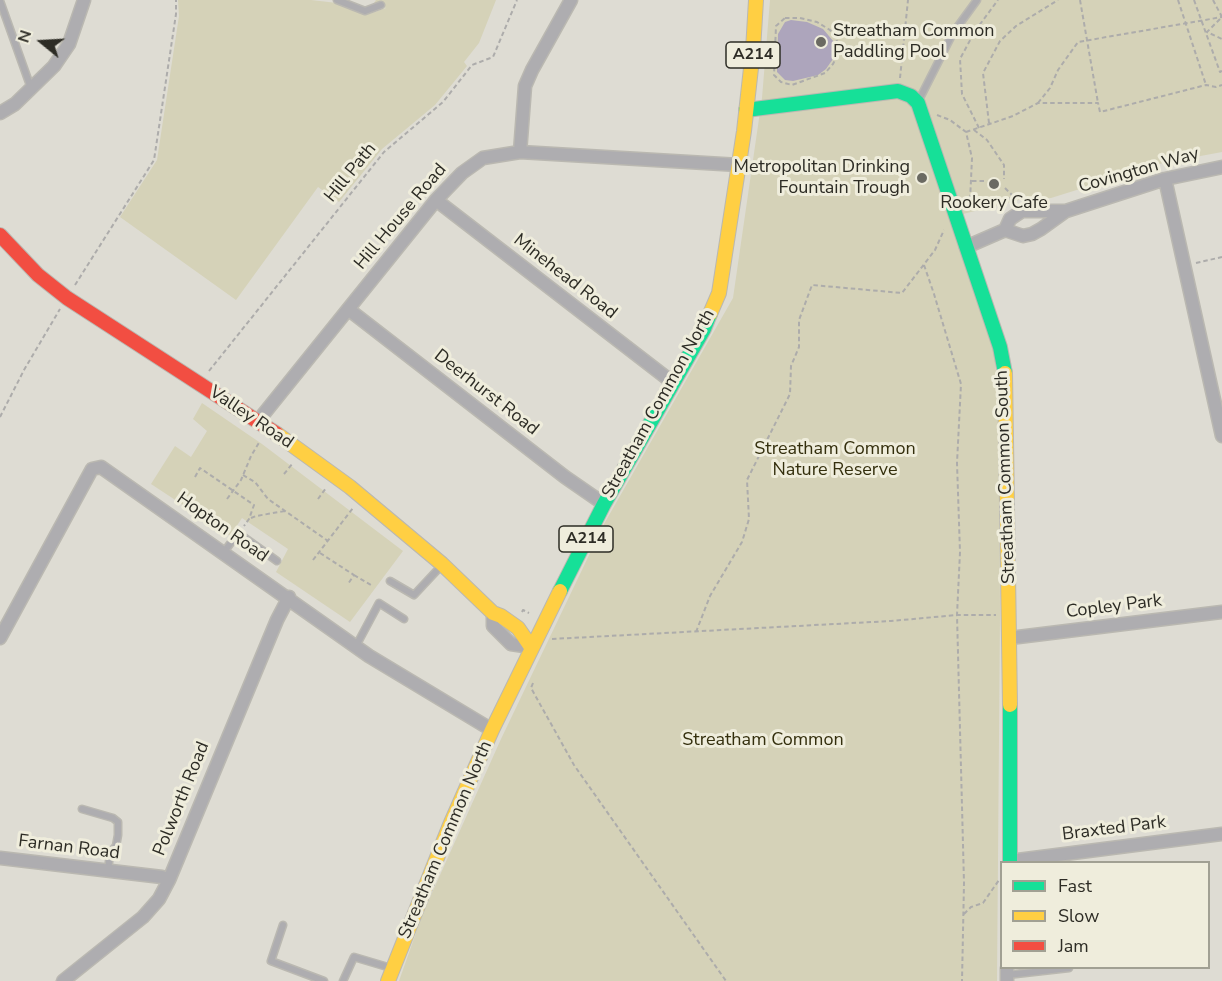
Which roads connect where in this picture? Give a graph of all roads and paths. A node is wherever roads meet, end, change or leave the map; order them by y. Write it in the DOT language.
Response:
graph roads {
  1 [pos="84,0"];
  2 [pos="176,0"];
  3 [pos="337,0"];
  4 [pos="518,0"];
  5 [pos="571,0"];
  6 [pos="756,0"];
  7 [pos="908,0"];
  8 [pos="977,0"];
  9 [pos="998,0"];
  10 [pos="1058,0"];
  11 [pos="1080,0"];
  12 [pos="1178,0"];
  13 [pos="1194,0"];
  14 [pos="1213,0"];
  15 [pos="0,1"];
  16 [pos="381,5"];
  17 [pos="1222,17"];
  18 [pos="1202,20"];
  19 [pos="1186,23"];
  20 [pos="1207,32"];
  21 [pos="1222,39"];
  22 [pos="1087,40"];
  23 [pos="839,47"];
  24 [pos="901,57"];
  25 [pos="1222,67"];
  26 [pos="1221,72"];
  27 [pos="1206,85"];
  28 [pos="1222,86"];
  29 [pos="31,89"];
  30 [pos="897,91"];
  31 [pos="918,103"];
  32 [pos="1038,103"];
  33 [pos="1098,103"];
  34 [pos="746,110"];
  35 [pos="0,113"];
  36 [pos="931,113"];
  37 [pos="989,123"];
  38 [pos="979,128"];
  39 [pos="974,130"];
  40 [pos="966,132"];
  41 [pos="520,152"];
  42 [pos="739,165"];
  43 [pos="1222,168"];
  44 [pos="1004,179"];
  45 [pos="1166,179"];
  46 [pos="972,181"];
  47 [pos="987,181"];
  48 [pos="1005,188"];
  49 [pos="1013,196"];
  50 [pos="436,200"];
  51 [pos="969,201"];
  52 [pos="1017,201"];
  53 [pos="964,205"];
  54 [pos="1066,211"];
  55 [pos="944,230"];
  56 [pos="1005,230"];
  57 [pos="0,235"];
  58 [pos="966,247"];
  59 [pos="1222,257"];
  60 [pos="924,265"];
  61 [pos="1185,265"];
  62 [pos="73,288"];
  63 [pos="61,309"];
  64 [pos="348,309"];
  65 [pos="208,374"];
  66 [pos="672,382"];
  67 [pos="0,417"];
  68 [pos="258,421"];
  69 [pos="1222,436"];
  70 [pos="260,441"];
  71 [pos="293,463"];
  72 [pos="284,474"];
  73 [pos="243,475"];
  74 [pos="195,477"];
  75 [pos="326,488"];
  76 [pos="233,490"];
  77 [pos="227,499"];
  78 [pos="318,499"];
  79 [pos="604,504"];
  80 [pos="353,508"];
  81 [pos="285,511"];
  82 [pos="249,519"];
  83 [pos="238,533"];
  84 [pos="328,541"];
  85 [pos="224,552"];
  86 [pos="319,552"];
  87 [pos="313,560"];
  88 [pos="277,561"];
  89 [pos="442,564"];
  90 [pos="354,575"];
  91 [pos="390,580"];
  92 [pos="348,584"];
  93 [pos="371,585"];
  94 [pos="289,597"];
  95 [pos="1222,612"];
  96 [pos="1010,614"];
  97 [pos="957,615"];
  98 [pos="404,619"];
  99 [pos="696,632"];
  100 [pos="0,638"];
  101 [pos="1010,638"];
  102 [pos="551,639"];
  103 [pos="356,646"];
  104 [pos="531,647"];
  105 [pos="535,679"];
  106 [pos="492,730"];
  107 [pos="82,809"];
  108 [pos="1222,834"];
  109 [pos="0,858"];
  110 [pos="1010,861"];
  111 [pos="1018,861"];
  112 [pos="108,871"];
  113 [pos="169,880"];
  114 [pos="999,880"];
  115 [pos="963,915"];
  116 [pos="283,925"];
  117 [pos="1059,969"];
  118 [pos="1007,974"];
  119 [pos="391,975"];
  120 [pos="63,981"];
  121 [pos="324,981"];
  122 [pos="344,981"];
  123 [pos="726,981"];
  124 [pos="962,981"];
  1 -- 29 [label="street"];
  2 -- 62 [label="path"];
  3 -- 16 [label="lane"];
  4 -- 65 [label="path, Hill Path"];
  5 -- 41 [label="street"];
  6 -- 34 [label="street, Streatham Common North / A214"];
  7 -- 24 [label="path"];
  8 -- 31 [label="lane"];
  9 -- 38 [label="path"];
  10 -- 37 [label="path"];
  11 -- 22 [label="path"];
  12 -- 19 [label="path"];
  13 -- 18 [label="path"];
  14 -- 17 [label="path"];
  15 -- 29 [label="lane"];
  17 -- 18 [label="path"];
  17 -- 20 [label="path"];
  18 -- 19 [label="path"];
  18 -- 20 [label="path"];
  19 -- 22 [label="path"];
  19 -- 27 [label="path"];
  20 -- 21 [label="path"];
  20 -- 26 [label="path"];
  22 -- 32 [label="path"];
  22 -- 33 [label="path"];
  23 -- 23 [label="path"];
  23 -- 24 [label="path"];
  24 -- 30 [label="path"];
  25 -- 26 [label="path"];
  27 -- 28 [label="path"];
  27 -- 33 [label="path"];
  29 -- 35 [label="street"];
  30 -- 31 [label="street"];
  30 -- 34 [label="street"];
  31 -- 58 [label="street, Streatham Common South"];
  32 -- 33 [label="path"];
  32 -- 37 [label="path"];
  34 -- 42 [label="street, Streatham Common North / A214"];
  36 -- 40 [label="path"];
  37 -- 38 [label="path"];
  38 -- 39 [label="path"];
  39 -- 40 [label="path"];
  39 -- 44 [label="path"];
  40 -- 51 [label="path"];
  41 -- 42 [label="street, Hill House Road"];
  41 -- 50 [label="street, Hill House Road"];
  42 -- 66 [label="street, Streatham Common North / A214"];
  43 -- 45 [label="street, Covington Way"];
  45 -- 54 [label="street, Covington Way"];
  45 -- 61 [label="street"];
  46 -- 47 [label="path"];
  48 -- 49 [label="path"];
  49 -- 51 [label="path"];
  49 -- 52 [label="path"];
  50 -- 64 [label="street, Hill House Road"];
  50 -- 66 [label="street, Minehead Road"];
  51 -- 53 [label="path"];
  54 -- 56 [label="street, Covington Way"];
  54 -- 56 [label="street, Covington Way"];
  55 -- 60 [label="path"];
  56 -- 58 [label="street, Covington Way"];
  57 -- 68 [label="street, Valley Road"];
  58 -- 96 [label="street, Streatham Common South"];
  59 -- 61 [label="path"];
  60 -- 97 [label="path"];
  60 -- 99 [label="path"];
  61 -- 69 [label="street"];
  63 -- 67 [label="path"];
  64 -- 68 [label="street, Hill House Road"];
  64 -- 79 [label="street, Deerhurst Road"];
  66 -- 79 [label="street, Streatham Common North / A214"];
  68 -- 89 [label="street, Valley Road"];
  70 -- 73 [label="path"];
  71 -- 72 [label="path"];
  73 -- 76 [label="path"];
  73 -- 81 [label="path"];
  74 -- 76 [label="path"];
  75 -- 78 [label="path"];
  76 -- 77 [label="path"];
  76 -- 82 [label="path"];
  79 -- 104 [label="street, Streatham Common North / A214"];
  80 -- 84 [label="path"];
  81 -- 82 [label="path"];
  81 -- 84 [label="path"];
  82 -- 83 [label="path"];
  83 -- 85 [label="lane"];
  83 -- 88 [label="lane"];
  84 -- 86 [label="path"];
  85 -- 94 [label="street, Hopton Road"];
  85 -- 100 [label="street, Hopton Road"];
  86 -- 87 [label="path"];
  86 -- 90 [label="path"];
  89 -- 91 [label="lane"];
  89 -- 104 [label="street, Valley Road"];
  90 -- 92 [label="path"];
  90 -- 93 [label="path"];
  94 -- 103 [label="street, Hopton Road"];
  94 -- 113 [label="street, Polworth Road"];
  95 -- 101 [label="street, Copley Park"];
  96 -- 97 [label="path"];
  96 -- 101 [label="street, Streatham Common South"];
  97 -- 99 [label="path"];
  97 -- 115 [label="path"];
  98 -- 103 [label="lane"];
  99 -- 102 [label="path"];
  101 -- 110 [label="street, Streatham Common South"];
  103 -- 106 [label="street, Hopton Road"];
  104 -- 106 [label="street, Streatham Common North / A214"];
  105 -- 123 [label="path"];
  106 -- 119 [label="street, Streatham Common North / A214"];
  107 -- 112 [label="lane"];
  108 -- 111 [label="street, Braxted Park"];
  109 -- 112 [label="street, Farnan Road"];
  112 -- 113 [label="street, Farnan Road"];
  113 -- 120 [label="street, Polworth Road"];
  114 -- 115 [label="path"];
  115 -- 124 [label="path"];
  116 -- 121 [label="lane"];
  117 -- 118 [label="lane"];
  119 -- 122 [label="lane"];
}
